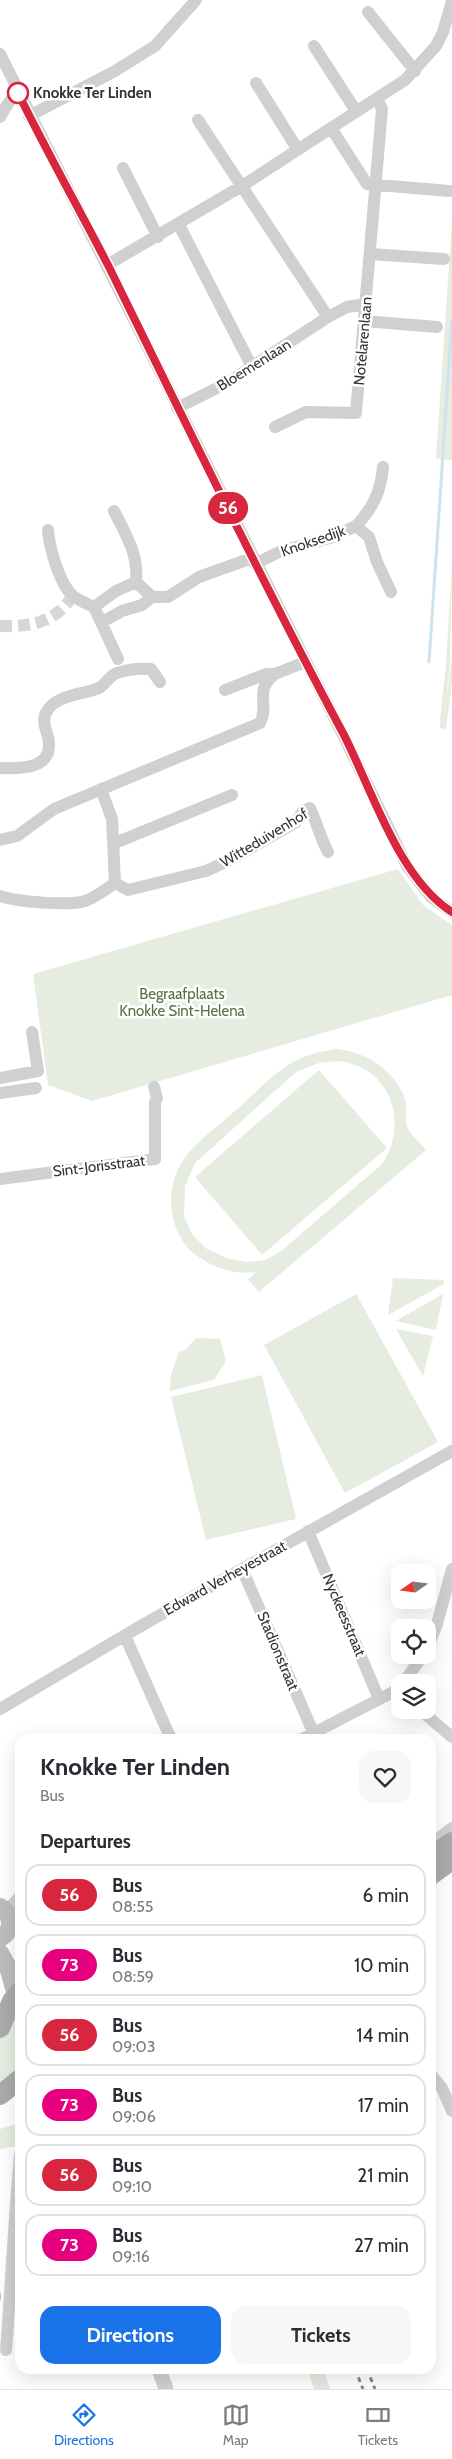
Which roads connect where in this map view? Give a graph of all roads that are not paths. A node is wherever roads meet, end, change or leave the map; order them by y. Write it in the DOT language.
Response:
graph roads {
  1 [pos="196,0"];
  2 [pos="452,1"];
  3 [pos="368,12"];
  4 [pos="314,46"];
  5 [pos="0,54"];
  6 [pos="415,71"];
  7 [pos="256,83"];
  8 [pos="18,93"];
  9 [pos="377,99"];
  10 [pos="356,111"];
  11 [pos="29,116"];
  12 [pos="0,117"];
  13 [pos="198,120"];
  14 [pos="331,128"];
  15 [pos="298,150"];
  16 [pos="123,168"];
  17 [pos="376,185"];
  18 [pos="242,186"];
  19 [pos="449,190"];
  20 [pos="179,225"];
  21 [pos="158,237"];
  22 [pos="370,254"];
  23 [pos="444,259"];
  24 [pos="107,265"];
  25 [pos="366,304"];
  26 [pos="328,318"];
  27 [pos="364,320"];
  28 [pos="437,327"];
  29 [pos="252,366"];
  30 [pos="177,408"];
  31 [pos="275,427"];
  32 [pos="383,467"];
  33 [pos="114,511"];
  34 [pos="356,526"];
  35 [pos="48,530"];
  36 [pos="254,561"];
  37 [pos="136,582"];
  38 [pos="391,592"];
  39 [pos="152,597"];
  40 [pos="94,607"];
  41 [pos="102,622"];
  42 [pos="118,659"];
  43 [pos="305,662"];
  44 [pos="133,669"];
  45 [pos="115,673"];
  46 [pos="275,674"];
  47 [pos="160,682"];
  48 [pos="225,690"];
  49 [pos="0,768"];
  50 [pos="101,789"];
  51 [pos="232,795"];
  52 [pos="0,840"];
  53 [pos="115,843"];
  54 [pos="328,852"];
  55 [pos="115,883"];
  56 [pos="0,896"];
  57 [pos="452,912"];
  58 [pos="32,1032"];
  59 [pos="0,1078"];
  60 [pos="154,1087"];
  61 [pos="36,1088"];
  62 [pos="0,1093"];
  63 [pos="0,1179"];
  64 [pos="452,1451"];
  65 [pos="308,1531"];
  66 [pos="242,1569"];
  67 [pos="452,1569"];
  68 [pos="436,1627"];
  69 [pos="125,1636"];
  70 [pos="391,1693"];
  71 [pos="379,1699"];
  72 [pos="0,1709"];
  73 [pos="431,1719"];
  74 [pos="169,1734"];
  75 [pos="307,1734"];
  76 [pos="312,1734"];
  77 [pos="452,1737"];
  78 [pos="452,1828"];
  79 [pos="436,1840"];
  80 [pos="452,1842"];
  81 [pos="436,1853"];
  82 [pos="452,1860"];
  83 [pos="436,1871"];
  84 [pos="15,1901"];
  85 [pos="3,1909"];
  86 [pos="4,1935"];
  87 [pos="0,1953"];
  88 [pos="15,1957"];
  89 [pos="15,1986"];
  90 [pos="15,2000"];
  91 [pos="0,2028"];
  92 [pos="436,2081"];
  93 [pos="15,2083"];
  94 [pos="0,2095"];
  95 [pos="450,2096"];
  96 [pos="452,2111"];
  97 [pos="15,2204"];
  98 [pos="6,2350"];
  99 [pos="161,2374"];
  100 [pos="166,2389"];
  1 -- 11 [label="street"];
  2 -- 6 [label="street"];
  3 -- 6 [label="street"];
  4 -- 10 [label="street"];
  5 -- 8 [label="street"];
  6 -- 9 [label="street"];
  7 -- 15 [label="street"];
  8 -- 11 [label="street"];
  8 -- 12 [label="street"];
  9 -- 10 [label="street"];
  9 -- 17 [label="street, Notelarenlaan"];
  10 -- 14 [label="street"];
  11 -- 24 [label="street"];
  13 -- 18 [label="street"];
  14 -- 15 [label="street"];
  14 -- 17 [label="street"];
  15 -- 18 [label="street"];
  16 -- 21 [label="street"];
  17 -- 19 [label="street"];
  17 -- 22 [label="street, Notelarenlaan"];
  18 -- 20 [label="street"];
  18 -- 26 [label="street"];
  20 -- 21 [label="street"];
  20 -- 29 [label="street"];
  21 -- 24 [label="street"];
  22 -- 23 [label="street"];
  22 -- 25 [label="street, Notelarenlaan"];
  24 -- 30 [label="street"];
  25 -- 26 [label="street, Bloemenlaan"];
  25 -- 27 [label="street, Notelarenlaan"];
  26 -- 29 [label="street, Bloemenlaan"];
  27 -- 28 [label="street"];
  27 -- 31 [label="street, Notelarenlaan"];
  29 -- 30 [label="street, Bloemenlaan"];
  30 -- 36 [label="street"];
  32 -- 34 [label="street"];
  33 -- 37 [label="street"];
  34 -- 36 [label="street, Knoksedijk"];
  34 -- 38 [label="street, Knoksedijk"];
  35 -- 40 [label="street"];
  36 -- 39 [label="street, Knoksedijk"];
  36 -- 43 [label="street"];
  37 -- 39 [label="street"];
  37 -- 40 [label="street"];
  39 -- 41 [label="street, Knoksedijk"];
  40 -- 41 [label="street"];
  41 -- 42 [label="street"];
  42 -- 44 [label="street"];
  42 -- 45 [label="street"];
  43 -- 46 [label="street"];
  43 -- 57 [label="street"];
  44 -- 45 [label="street"];
  44 -- 47 [label="street"];
  45 -- 49 [label="street"];
  46 -- 48 [label="street"];
  46 -- 50 [label="street"];
  50 -- 52 [label="street"];
  50 -- 53 [label="street"];
  51 -- 53 [label="street"];
  53 -- 55 [label="street"];
  54 -- 55 [label="street, Witteduivenhof"];
  55 -- 56 [label="street"];
  58 -- 59 [label="street"];
  60 -- 63 [label="street, Sint-Jorisstraat"];
  61 -- 62 [label="street"];
  64 -- 65 [label="street, Edward Verheyestraat"];
  65 -- 66 [label="street, Edward Verheyestraat"];
  65 -- 71 [label="street, Nyckeesstraat"];
  66 -- 69 [label="street, Edward Verheyestraat"];
  66 -- 75 [label="street, Stadionstraat"];
  67 -- 68 [label="street"];
  69 -- 72 [label="street, Edward Verheyestraat"];
  69 -- 74 [label="street"];
  70 -- 71 [label="street"];
  71 -- 76 [label="street"];
  73 -- 77 [label="street"];
  78 -- 79 [label="street"];
  80 -- 81 [label="main road"];
  82 -- 83 [label="main road"];
  84 -- 85 [label="street"];
  85 -- 86 [label="main road"];
  86 -- 88 [label="main road"];
  87 -- 89 [label="main road"];
  90 -- 91 [label="main road"];
  92 -- 95 [label="street"];
  93 -- 94 [label="main road"];
  95 -- 96 [label="street"];
  97 -- 98 [label="street"];
  99 -- 100 [label="street"];
}
